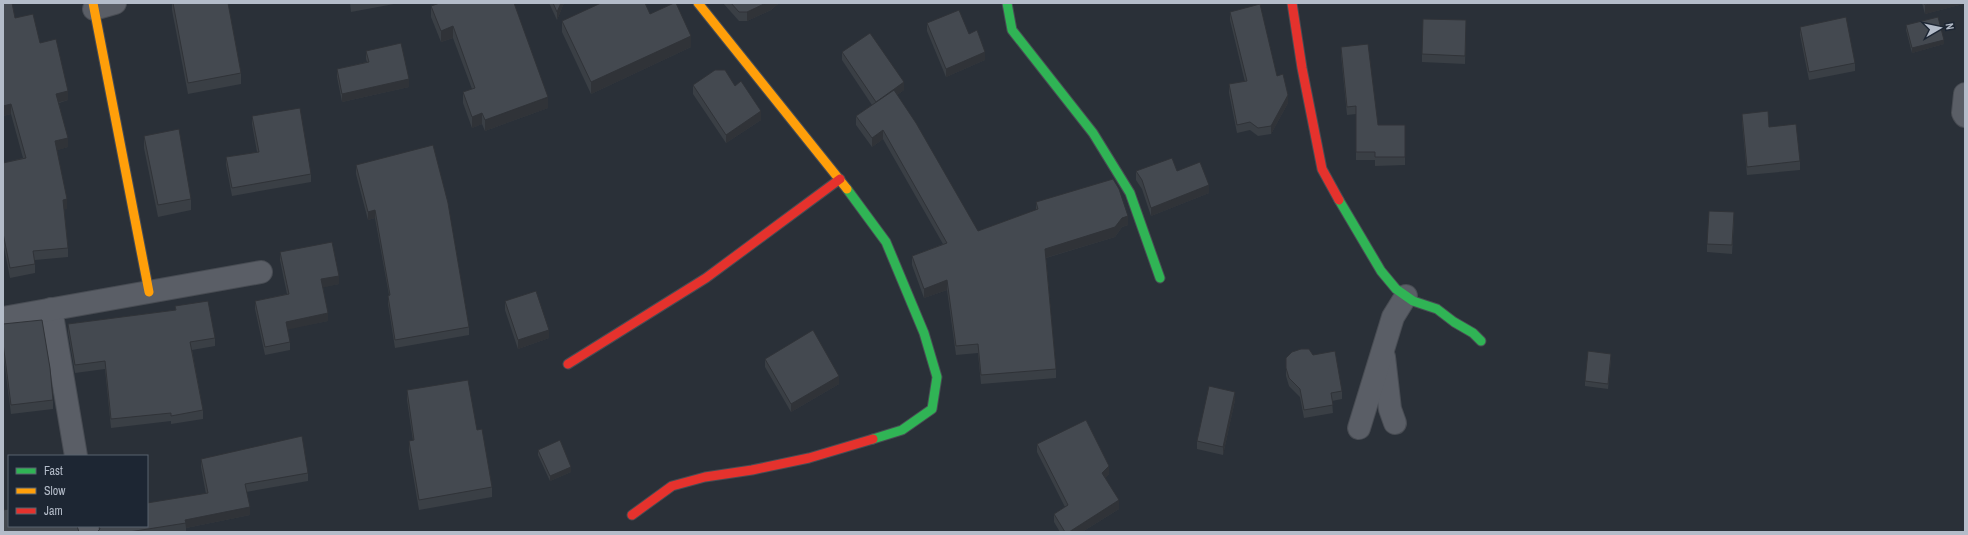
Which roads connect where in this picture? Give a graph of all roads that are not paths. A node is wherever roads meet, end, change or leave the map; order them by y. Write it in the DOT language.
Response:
graph roads {
  1 [pos="115,3"];
  2 [pos="698,3"];
  3 [pos="1006,3"];
  4 [pos="1292,3"];
  5 [pos="93,6"];
  6 [pos="1965,94"];
  7 [pos="1965,116"];
  8 [pos="840,179"];
  9 [pos="261,272"];
  10 [pos="1160,278"];
  11 [pos="149,292"];
  12 [pos="1406,296"];
  13 [pos="51,309"];
  14 [pos="3,318"];
  15 [pos="1481,341"];
  16 [pos="1384,348"];
  17 [pos="568,364"];
  18 [pos="1395,423"];
  19 [pos="1359,428"];
  20 [pos="76,455"];
  21 [pos="632,515"];
  1 -- 5 [label="street"];
  2 -- 8 [label="street"];
  3 -- 10 [label="street"];
  4 -- 12 [label="street"];
  5 -- 11 [label="street"];
  6 -- 7 [label="street"];
  8 -- 17 [label="street"];
  8 -- 21 [label="street"];
  9 -- 11 [label="street"];
  11 -- 13 [label="street"];
  12 -- 15 [label="street"];
  12 -- 16 [label="street"];
  13 -- 14 [label="street"];
  13 -- 20 [label="street"];
  16 -- 18 [label="street"];
  16 -- 19 [label="street"];
}
